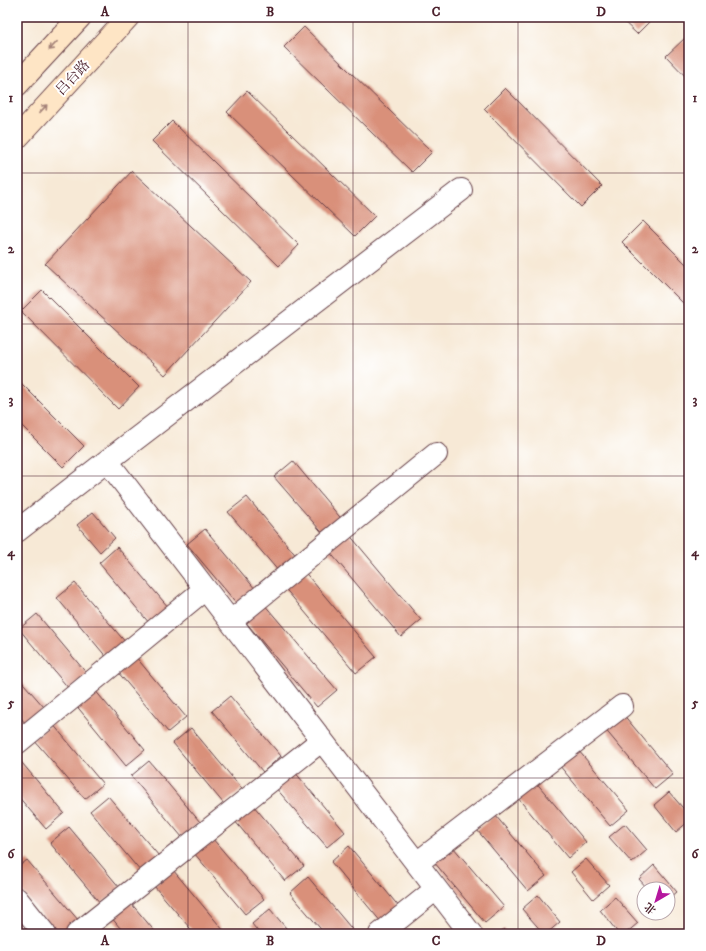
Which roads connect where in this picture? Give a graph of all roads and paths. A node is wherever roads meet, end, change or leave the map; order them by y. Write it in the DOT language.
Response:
graph roads {
  1 [pos="80,17"];
  2 [pos="128,17"];
  3 [pos="17,85"];
  4 [pos="17,138"];
  5 [pos="461,190"];
  6 [pos="436,454"];
  7 [pos="107,461"];
  8 [pos="17,531"];
  9 [pos="205,589"];
  10 [pos="231,621"];
  11 [pos="622,706"];
  12 [pos="322,740"];
  13 [pos="17,743"];
  14 [pos="417,863"];
  15 [pos="436,889"];
  16 [pos="17,899"];
  17 [pos="44,934"];
  18 [pos="78,934"];
  19 [pos="380,934"];
  20 [pos="471,934"];
  1 -- 3 [label="main road, one-way"];
  4 -- 2 [label="main road, 吕台路, one-way"];
  5 -- 7 [label="street"];
  6 -- 10 [label="street"];
  7 -- 8 [label="street"];
  7 -- 9 [label="street"];
  9 -- 10 [label="street"];
  9 -- 13 [label="street"];
  10 -- 12 [label="street"];
  11 -- 14 [label="street"];
  12 -- 14 [label="street"];
  12 -- 18 [label="street"];
  14 -- 15 [label="street"];
  15 -- 19 [label="street"];
  15 -- 20 [label="street"];
  16 -- 17 [label="street"];
}
